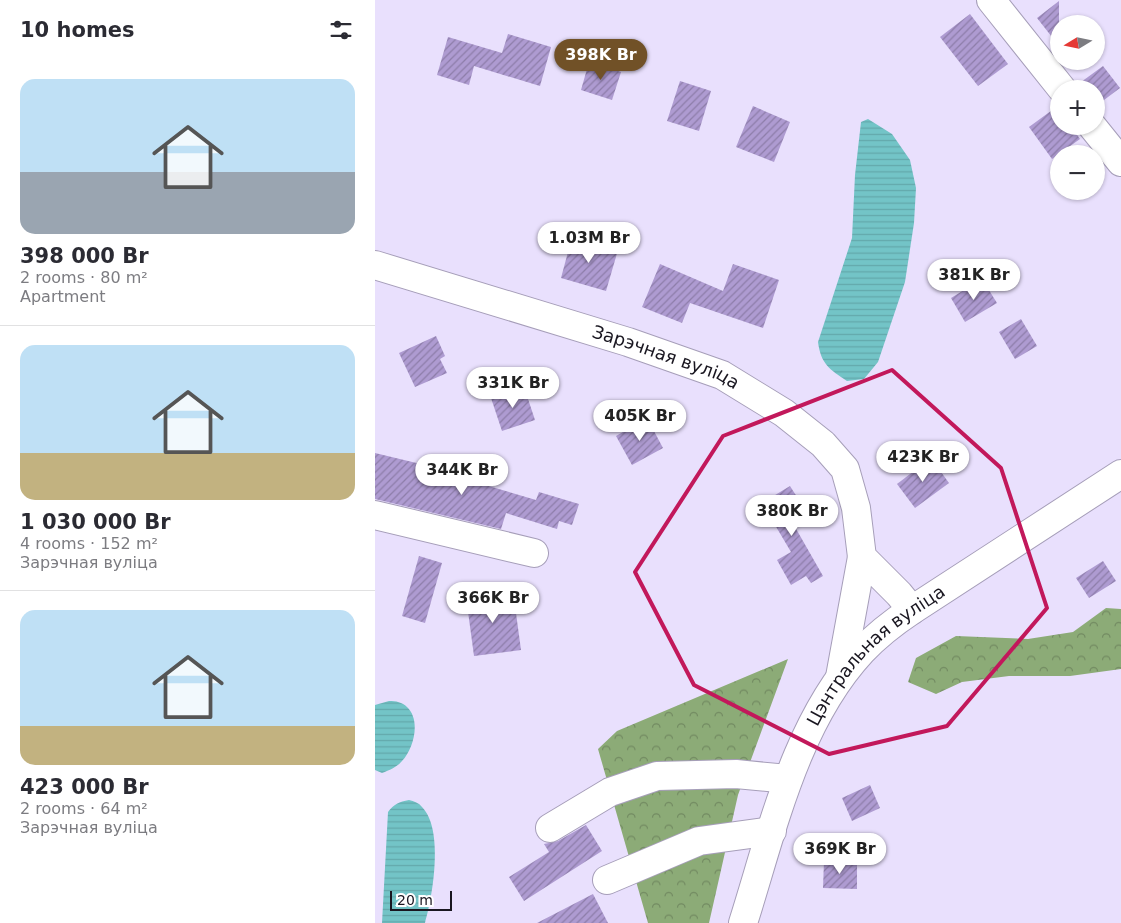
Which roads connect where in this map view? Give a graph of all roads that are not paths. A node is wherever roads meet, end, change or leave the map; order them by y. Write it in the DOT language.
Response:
graph roads {
  1 [pos="1004,4"];
  2 [pos="1056,80"];
  3 [pos="1099,135"];
  4 [pos="1121,162"];
  5 [pos="375,265"];
  6 [pos="1121,474"];
  7 [pos="375,515"];
  8 [pos="534,552"];
  9 [pos="862,558"];
  10 [pos="911,610"];
  11 [pos="840,677"];
  12 [pos="788,779"];
  13 [pos="551,828"];
  14 [pos="772,831"];
  15 [pos="607,880"];
  16 [pos="743,923"];
  1 -- 2 [label="street"];
  3 -- 4 [label="street"];
  5 -- 9 [label="street, Зарэчная вуліца"];
  6 -- 10 [label="street, Цэнтральная вуліца"];
  7 -- 8 [label="street"];
  9 -- 10 [label="street"];
  9 -- 11 [label="street, Зарэчная вуліца"];
  10 -- 11 [label="street, Цэнтральная вуліца"];
  11 -- 12 [label="street, Цэнтральная вуліца"];
  12 -- 13 [label="street"];
  12 -- 14 [label="street, Цэнтральная вуліца"];
  14 -- 15 [label="street"];
  14 -- 16 [label="street, Цэнтральная вуліца"];
}
